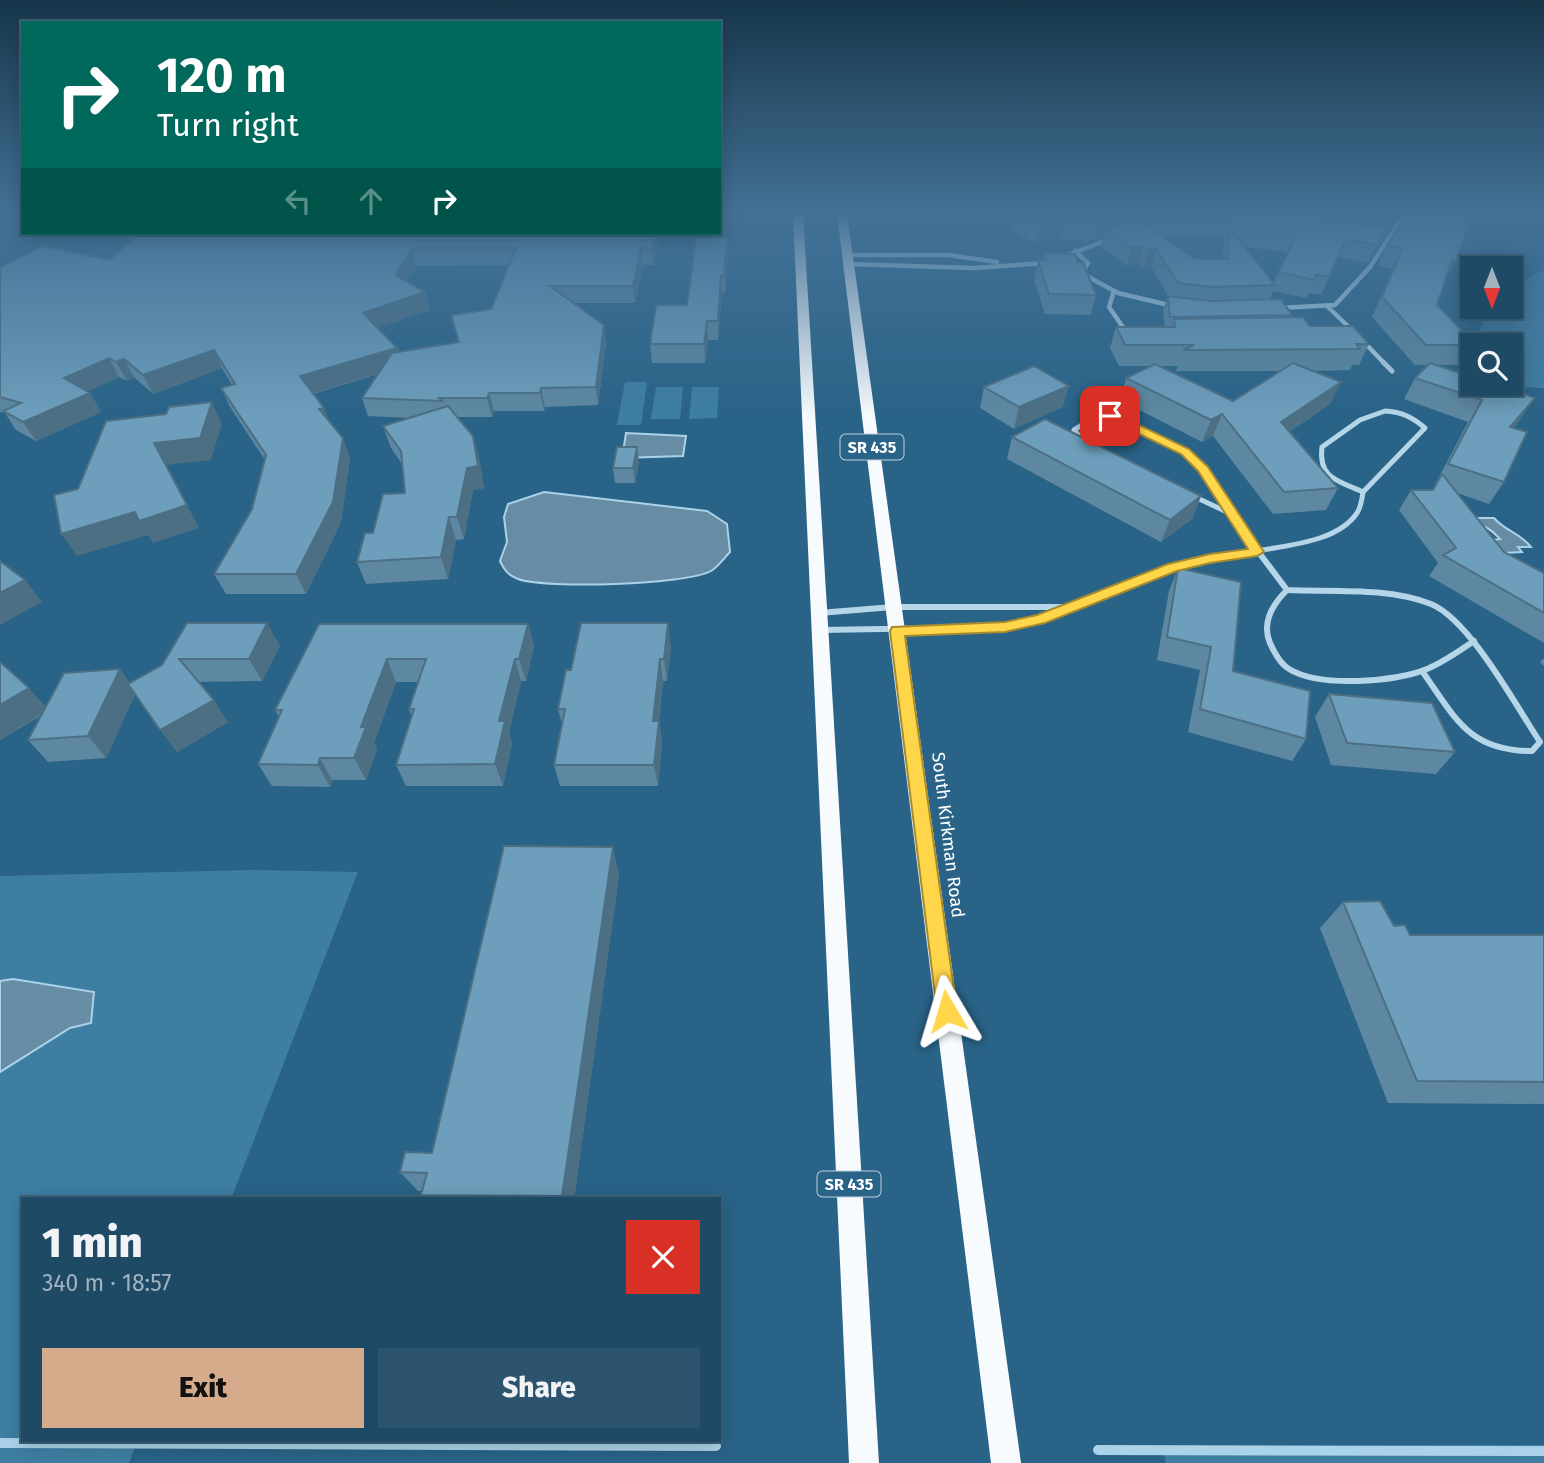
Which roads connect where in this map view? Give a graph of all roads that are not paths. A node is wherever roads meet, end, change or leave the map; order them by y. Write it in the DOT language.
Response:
graph roads {
  1 [pos="802,282"];
  2 [pos="851,282"];
  3 [pos="1098,282"];
  4 [pos="1357,282"];
  5 [pos="1114,291"];
  6 [pos="1327,306"];
  7 [pos="1180,307"];
  8 [pos="1272,308"];
  9 [pos="1341,332"];
  10 [pos="1354,332"];
  11 [pos="1132,336"];
  12 [pos="1392,372"];
  13 [pos="1087,442"];
  14 [pos="1183,491"];
  15 [pos="1363,492"];
  16 [pos="1229,513"];
  17 [pos="1257,552"];
  18 [pos="1287,590"];
  19 [pos="1072,607"];
  20 [pos="895,619"];
  21 [pos="819,622"];
  22 [pos="1474,641"];
  23 [pos="1422,671"];
  24 [pos="864,1463"];
  25 [pos="1006,1463"];
  1 -- 21 [label="main road, SR 435"];
  2 -- 20 [label="main road, South Kirkman Road / SR 435"];
  3 -- 5 [label="street"];
  4 -- 6 [label="street"];
  5 -- 7 [label="street"];
  5 -- 11 [label="street"];
  6 -- 8 [label="street"];
  6 -- 10 [label="street"];
  9 -- 10 [label="street"];
  10 -- 12 [label="street"];
  13 -- 16 [label="street"];
  14 -- 16 [label="street"];
  15 -- 15 [label="street"];
  15 -- 17 [label="street"];
  16 -- 17 [label="street"];
  17 -- 18 [label="street"];
  17 -- 19 [label="street"];
  18 -- 22 [label="street"];
  18 -- 23 [label="street"];
  19 -- 20 [label="street"];
  19 -- 20 [label="street"];
  20 -- 21 [label="street"];
  20 -- 21 [label="street"];
  20 -- 25 [label="main road, South Kirkman Road / SR 435"];
  21 -- 24 [label="main road, SR 435"];
  22 -- 23 [label="street"];
  22 -- 23 [label="street"];
}
